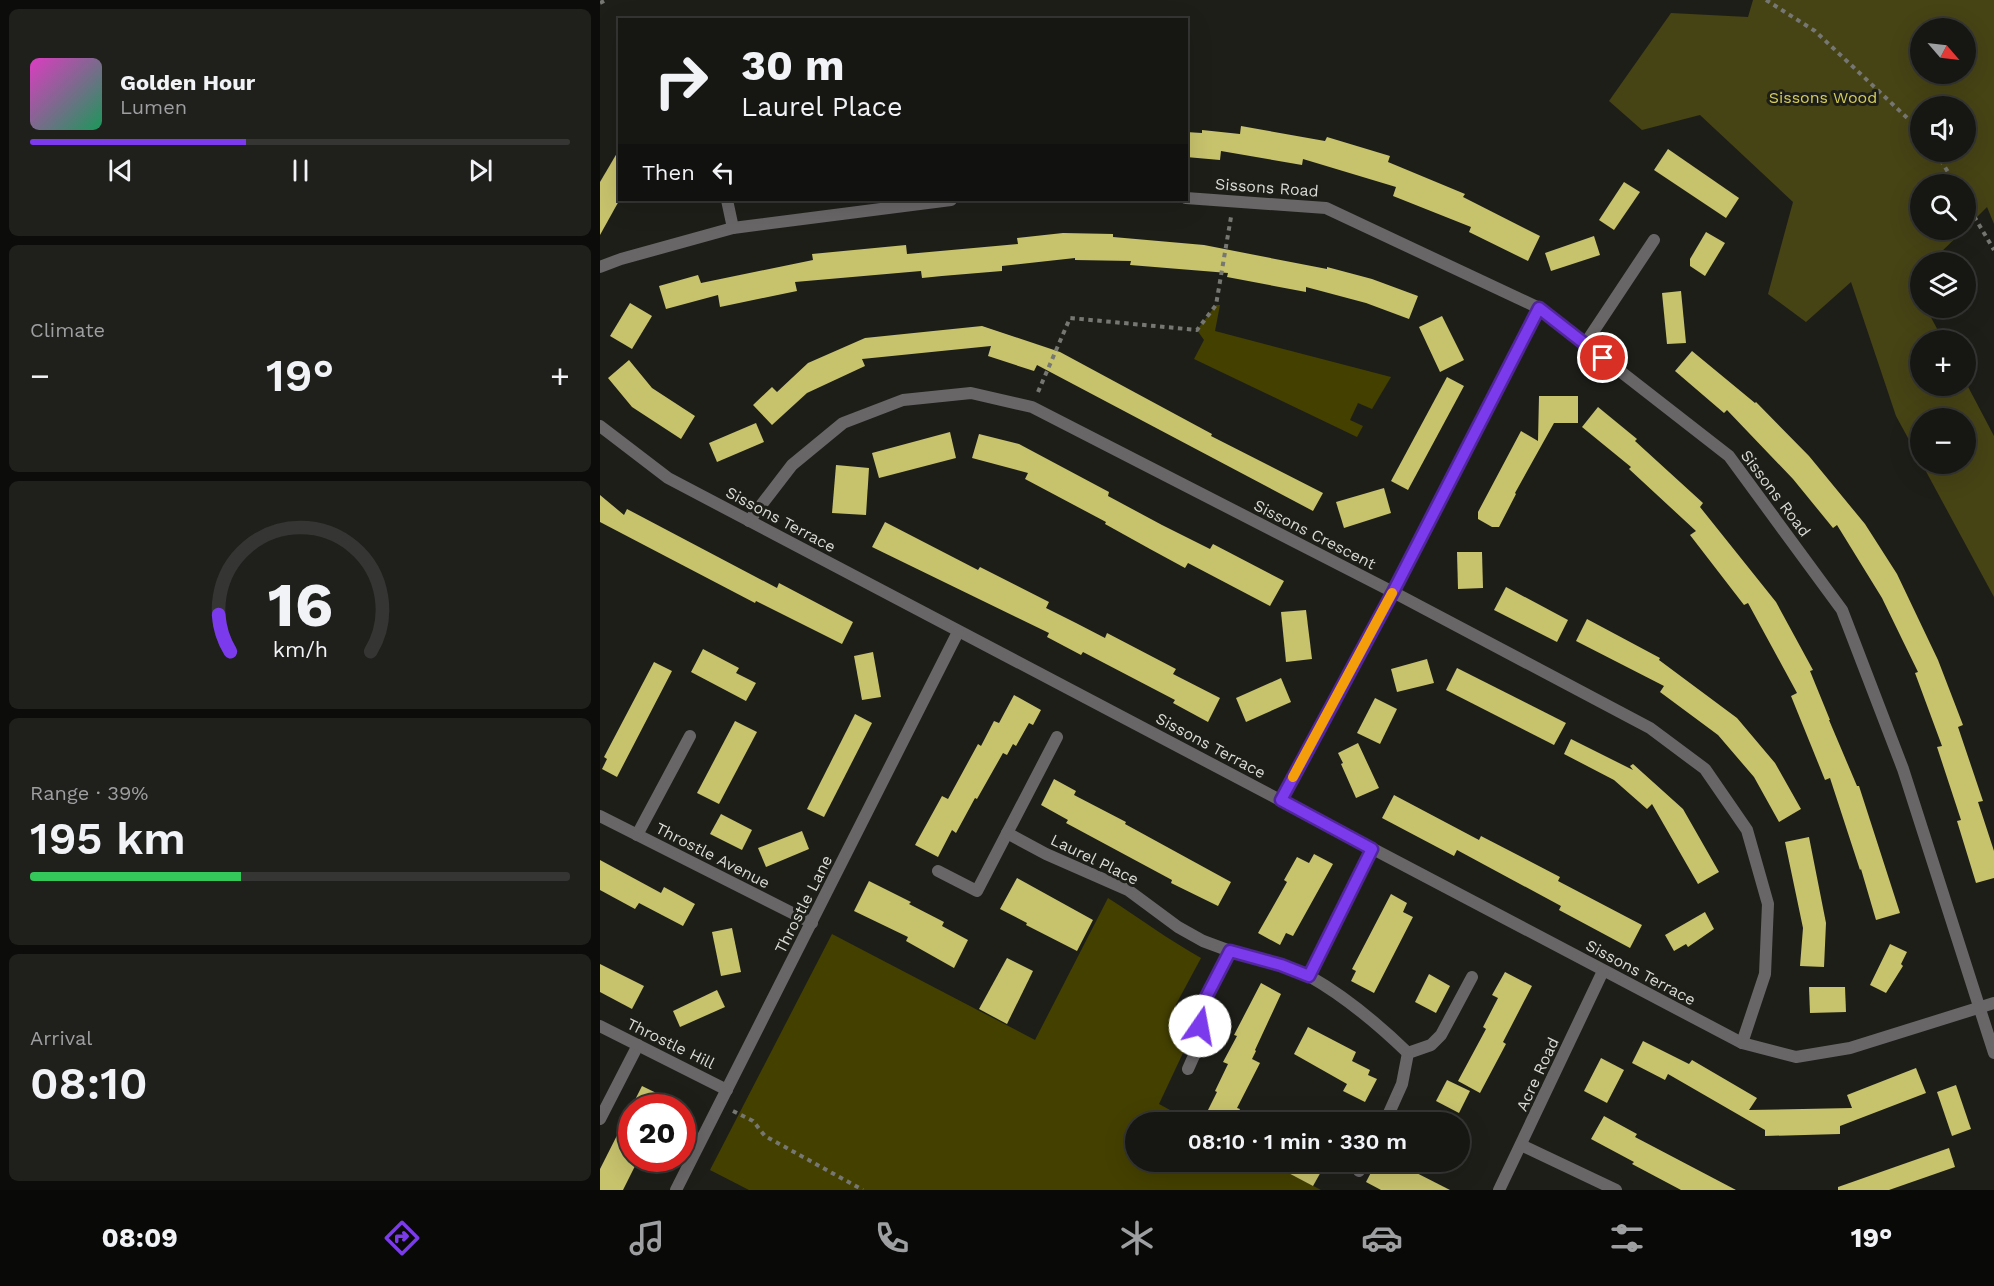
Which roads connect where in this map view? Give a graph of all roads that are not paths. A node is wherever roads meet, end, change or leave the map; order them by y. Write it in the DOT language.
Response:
graph roads {
  1 [pos="1188,198"];
  2 [pos="727,201"];
  3 [pos="943,201"];
  4 [pos="733,228"];
  5 [pos="1654,240"];
  6 [pos="600,267"];
  7 [pos="1539,308"];
  8 [pos="1585,344"];
  9 [pos="600,426"];
  10 [pos="749,520"];
  11 [pos="1393,592"];
  12 [pos="958,632"];
  13 [pos="690,736"];
  14 [pos="1057,737"];
  15 [pos="1281,800"];
  16 [pos="600,816"];
  17 [pos="1007,833"];
  18 [pos="637,835"];
  19 [pos="1372,849"];
  20 [pos="938,871"];
  21 [pos="812,923"];
  22 [pos="1230,951"];
  23 [pos="1603,971"];
  24 [pos="1309,976"];
  25 [pos="1472,977"];
  26 [pos="1994,1003"];
  27 [pos="1980,1008"];
  28 [pos="600,1026"];
  29 [pos="1742,1043"];
  30 [pos="638,1046"];
  31 [pos="1408,1053"];
  32 [pos="1994,1053"];
  33 [pos="1188,1069"];
  34 [pos="727,1090"];
  35 [pos="1391,1112"];
  36 [pos="600,1119"];
  37 [pos="1521,1145"];
  38 [pos="676,1190"];
  39 [pos="1499,1190"];
  40 [pos="1616,1190"];
  1 -- 7 [label="street, Sissons Road"];
  2 -- 4 [label="street"];
  3 -- 4 [label="street"];
  4 -- 6 [label="street"];
  5 -- 8 [label="street"];
  7 -- 8 [label="street, Sissons Road"];
  7 -- 11 [label="street"];
  8 -- 27 [label="street, Sissons Road"];
  9 -- 10 [label="street, Sissons Terrace"];
  10 -- 11 [label="street, Sissons Crescent"];
  10 -- 12 [label="street, Sissons Terrace"];
  11 -- 15 [label="street"];
  11 -- 29 [label="street, Sissons Crescent"];
  12 -- 15 [label="street, Sissons Terrace"];
  12 -- 21 [label="street, Throstle Lane"];
  13 -- 18 [label="street"];
  14 -- 17 [label="street"];
  15 -- 19 [label="street, Sissons Terrace"];
  16 -- 18 [label="street, Throstle Avenue"];
  17 -- 20 [label="street"];
  17 -- 22 [label="street, Laurel Place"];
  18 -- 21 [label="street, Throstle Avenue"];
  19 -- 23 [label="street, Sissons Terrace"];
  19 -- 24 [label="street"];
  21 -- 34 [label="street, Throstle Lane"];
  22 -- 24 [label="street, Laurel Place"];
  22 -- 33 [label="street"];
  23 -- 29 [label="street, Sissons Terrace"];
  23 -- 37 [label="street, Acre Road"];
  24 -- 31 [label="street, Laurel Place"];
  25 -- 31 [label="street"];
  26 -- 27 [label="street, Sissons Terrace"];
  27 -- 29 [label="street, Sissons Terrace"];
  27 -- 32 [label="street, Sissons Road"];
  28 -- 30 [label="street, Throstle Hill"];
  30 -- 34 [label="street, Throstle Hill"];
  30 -- 36 [label="street"];
  31 -- 35 [label="street"];
  34 -- 38 [label="street, Throstle Lane"];
  37 -- 39 [label="street, Acre Road"];
  37 -- 40 [label="street"];
}
